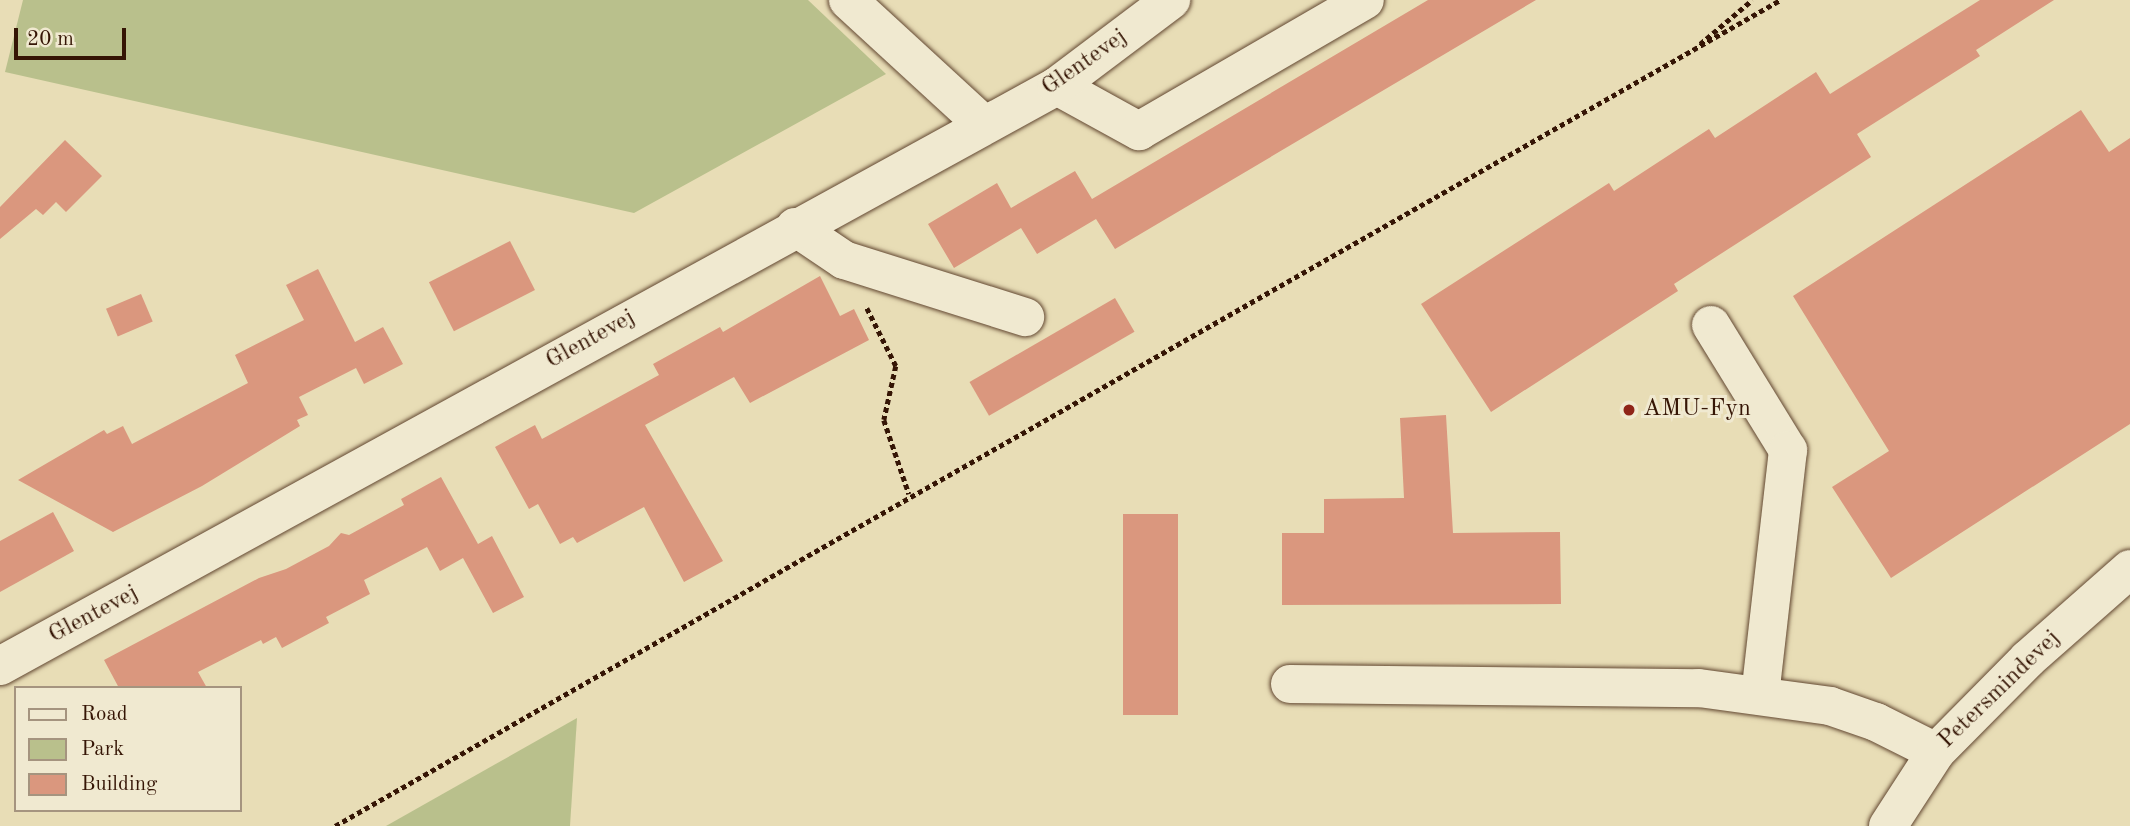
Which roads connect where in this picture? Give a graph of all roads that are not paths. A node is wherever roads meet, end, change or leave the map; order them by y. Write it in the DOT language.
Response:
graph roads {
  1 [pos="848,0"];
  2 [pos="1365,0"];
  3 [pos="1148,7"];
  4 [pos="1057,86"];
  5 [pos="984,125"];
  6 [pos="795,227"];
  7 [pos="1025,317"];
  8 [pos="1711,325"];
  9 [pos="2130,569"];
  10 [pos="0,666"];
  11 [pos="1290,684"];
  12 [pos="1760,695"];
  13 [pos="1936,752"];
  14 [pos="1888,826"];
  1 -- 5 [label="street"];
  2 -- 4 [label="street"];
  3 -- 4 [label="street, Glentevej"];
  4 -- 5 [label="street, Glentevej"];
  5 -- 6 [label="street, Glentevej"];
  6 -- 7 [label="street"];
  6 -- 10 [label="street, Glentevej"];
  8 -- 12 [label="street"];
  9 -- 13 [label="street, Petersmindevej"];
  11 -- 12 [label="street"];
  12 -- 13 [label="street"];
  13 -- 14 [label="street, Petersmindevej"];
}
